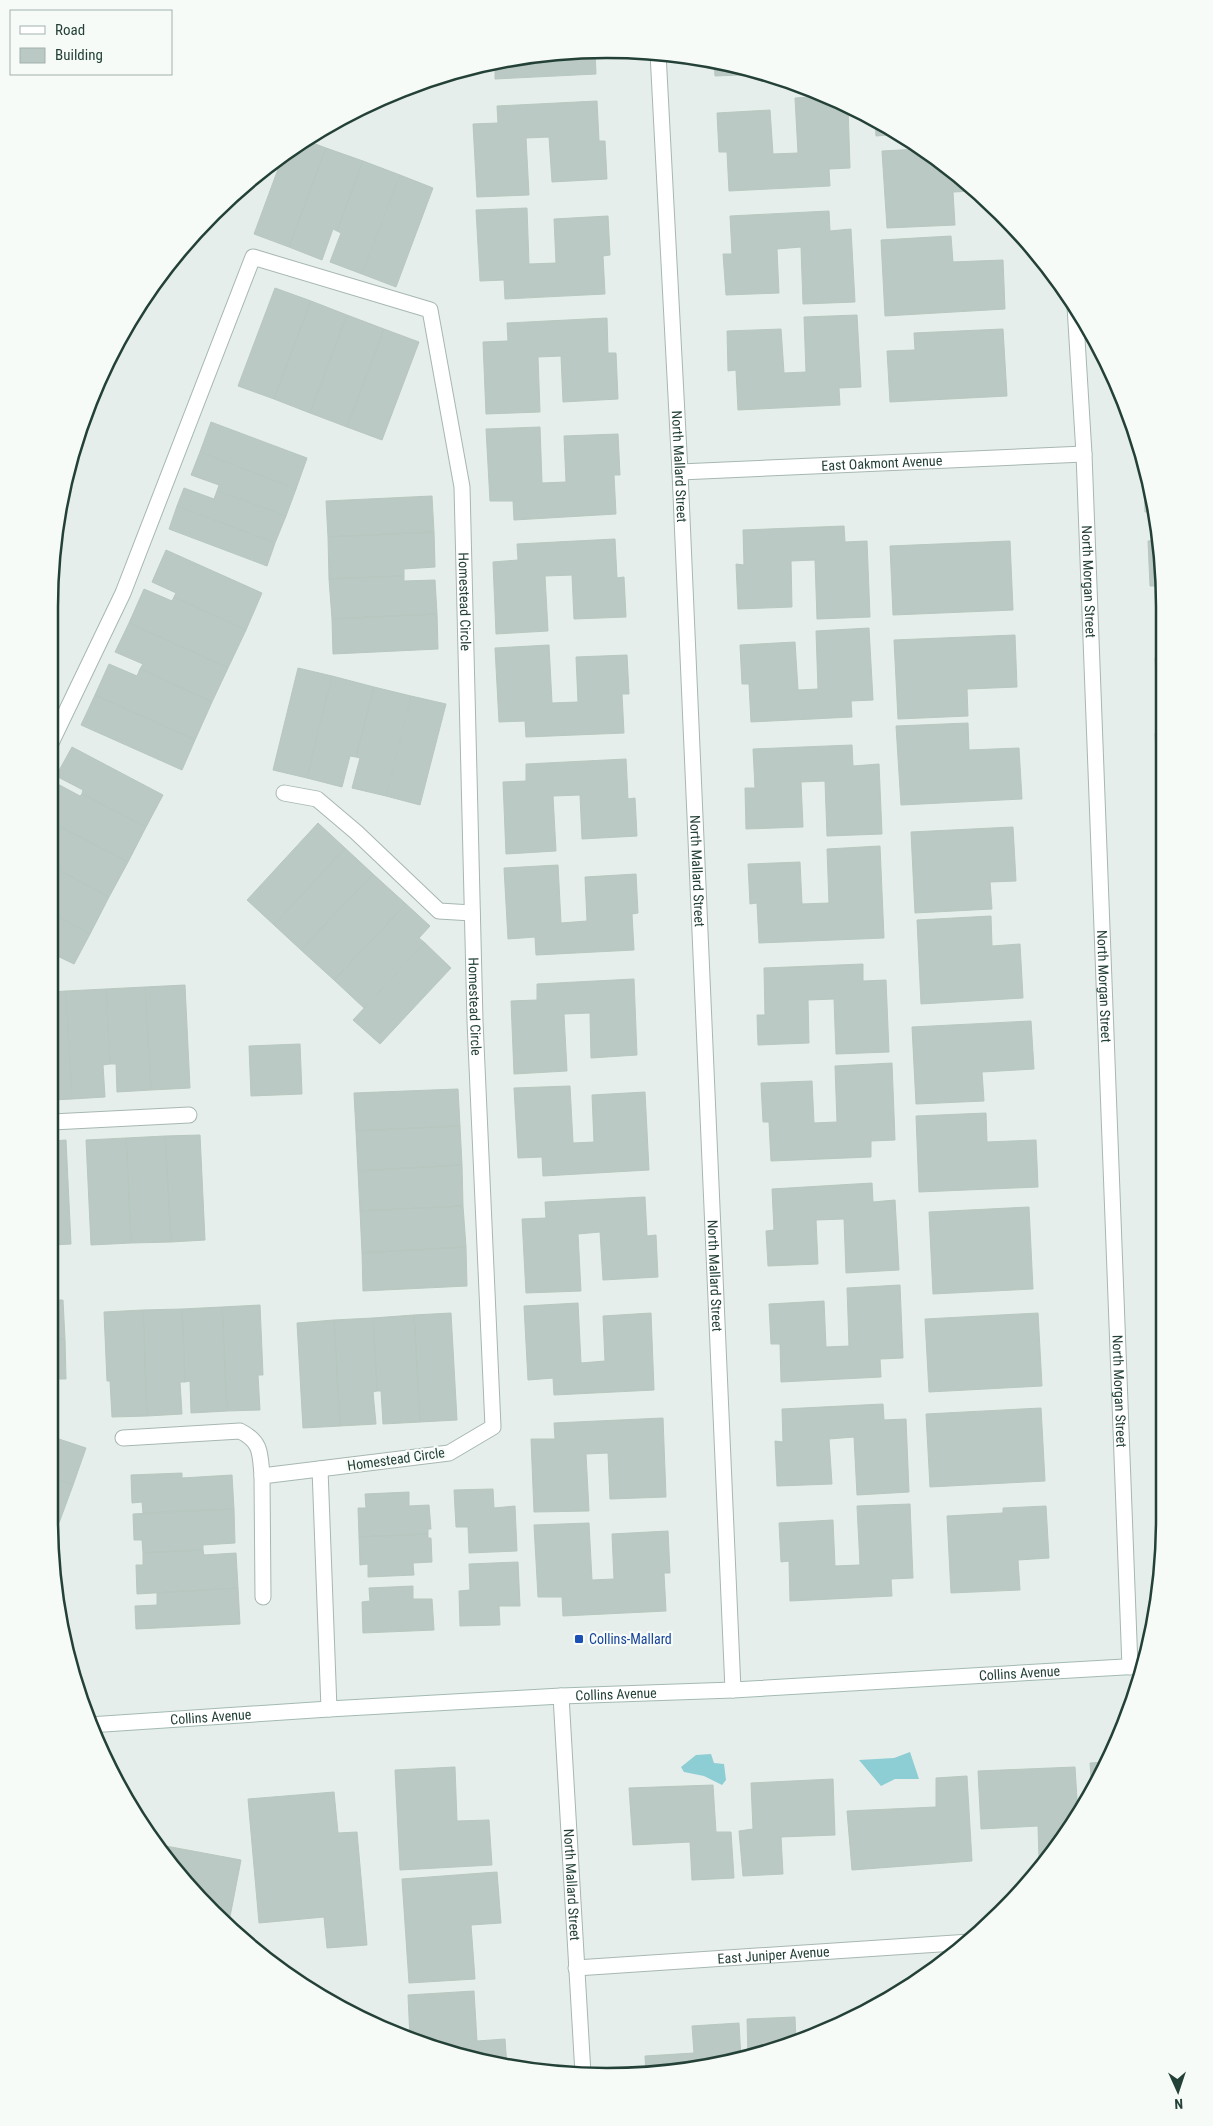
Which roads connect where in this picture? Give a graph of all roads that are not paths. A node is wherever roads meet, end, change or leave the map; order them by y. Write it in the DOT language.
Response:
graph roads {
  1 [pos="658,60"];
  2 [pos="1076,322"];
  3 [pos="1084,454"];
  4 [pos="680,472"];
  5 [pos="58,727"];
  6 [pos="284,793"];
  7 [pos="472,913"];
  8 [pos="189,1115"];
  9 [pos="58,1122"];
  10 [pos="123,1438"];
  11 [pos="320,1469"];
  12 [pos="262,1476"];
  13 [pos="263,1597"];
  14 [pos="1135,1666"];
  15 [pos="733,1690"];
  16 [pos="560,1696"];
  17 [pos="329,1709"];
  18 [pos="97,1724"];
  19 [pos="955,1943"];
  20 [pos="576,1968"];
  21 [pos="583,2067"];
  1 -- 4 [label="street, North Mallard Street"];
  2 -- 3 [label="street, North Morgan Street"];
  3 -- 4 [label="street, East Oakmont Avenue"];
  3 -- 14 [label="street, North Morgan Street"];
  4 -- 15 [label="street, North Mallard Street"];
  5 -- 7 [label="street, Homestead Circle"];
  6 -- 7 [label="street"];
  7 -- 11 [label="street, Homestead Circle"];
  8 -- 9 [label="street"];
  10 -- 12 [label="street"];
  11 -- 12 [label="street, Homestead Circle"];
  11 -- 17 [label="street"];
  12 -- 13 [label="street"];
  14 -- 15 [label="street, Collins Avenue"];
  15 -- 16 [label="street, Collins Avenue"];
  16 -- 17 [label="street, Collins Avenue"];
  16 -- 20 [label="street, North Mallard Street"];
  17 -- 18 [label="street, Collins Avenue"];
  19 -- 20 [label="street, East Juniper Avenue"];
  20 -- 21 [label="street, North Mallard Street"];
}
